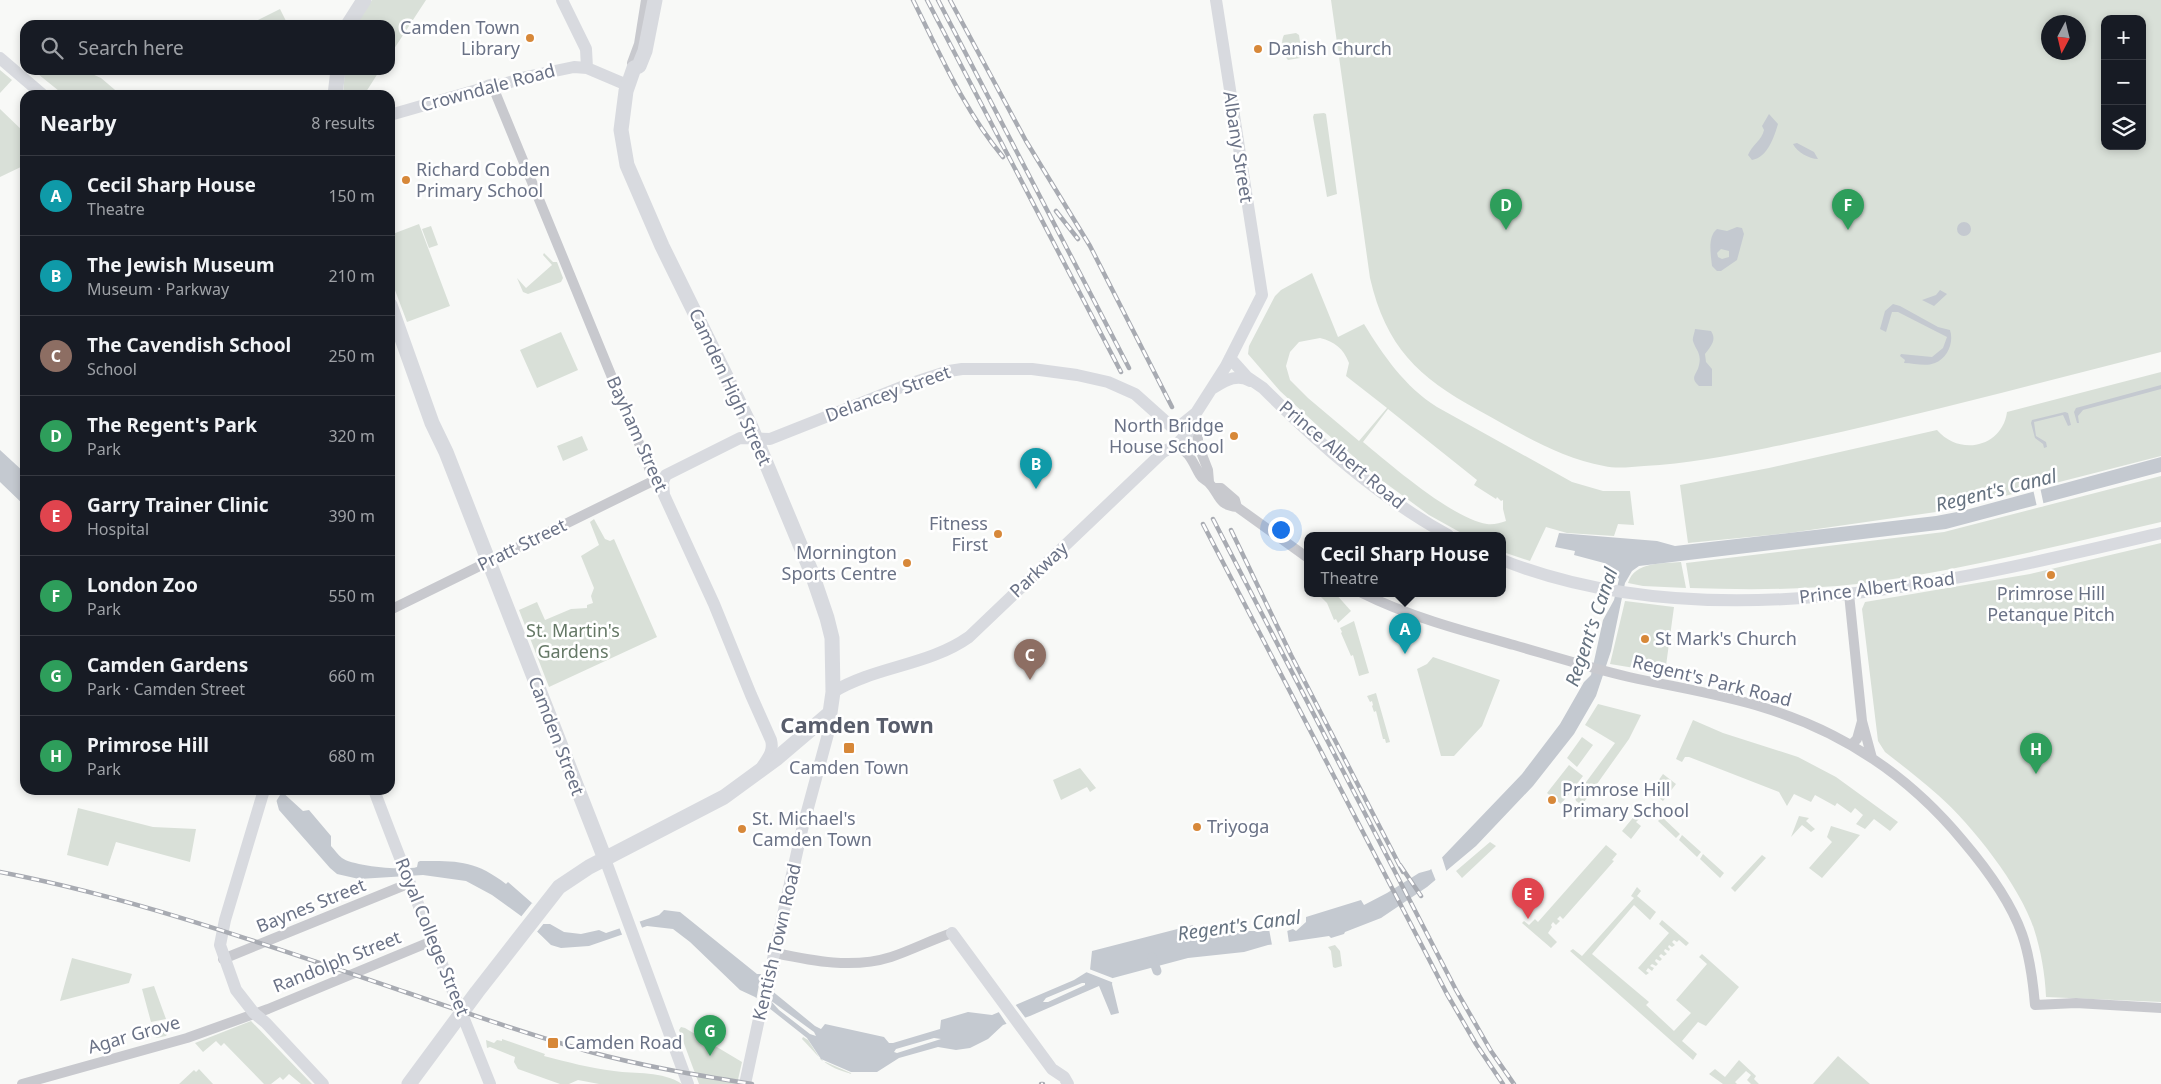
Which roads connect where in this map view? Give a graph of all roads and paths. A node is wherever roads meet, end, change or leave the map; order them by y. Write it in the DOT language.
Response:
graph roads {
  1 [pos="364,0"];
  2 [pos="562,0"];
  3 [pos="646,0"];
  4 [pos="655,0"];
  5 [pos="1216,0"];
  6 [pos="351,20"];
  7 [pos="0,58"];
  8 [pos="587,68"];
  9 [pos="337,75"];
  10 [pos="631,77"];
  11 [pos="493,88"];
  12 [pos="37,90"];
  13 [pos="336,90"];
  14 [pos="395,114"];
  15 [pos="1260,298"];
  16 [pos="395,319"];
  17 [pos="1232,355"];
  18 [pos="1260,387"];
  19 [pos="1211,390"];
  20 [pos="1196,416"];
  21 [pos="1159,417"];
  22 [pos="1173,428"];
  23 [pos="756,439"];
  24 [pos="1180,441"];
  25 [pos="1163,452"];
  26 [pos="1200,453"];
  27 [pos="652,482"];
  28 [pos="1211,485"];
  29 [pos="664,494"];
  30 [pos="1443,532"];
  31 [pos="2161,533"];
  32 [pos="1304,555"];
  33 [pos="1506,561"];
  34 [pos="488,562"];
  35 [pos="1849,594"];
  36 [pos="1372,597"];
  37 [pos="395,608"];
  38 [pos="834,692"];
  39 [pos="830,713"];
  40 [pos="1862,721"];
  41 [pos="1851,745"];
  42 [pos="1872,758"];
  43 [pos="758,772"];
  44 [pos="263,795"];
  45 [pos="376,795"];
  46 [pos="605,859"];
  47 [pos="409,882"];
  48 [pos="952,933"];
  49 [pos="432,941"];
  50 [pos="774,956"];
  51 [pos="224,959"];
  52 [pos="2161,1008"];
  53 [pos="462,1012"];
  54 [pos="254,1013"];
  55 [pos="1052,1069"];
  56 [pos="22,1084"];
  57 [pos="322,1084"];
  58 [pos="409,1084"];
  59 [pos="490,1084"];
  60 [pos="688,1084"];
  61 [pos="745,1084"];
  62 [pos="1056,1084"];
  63 [pos="1068,1084"];
  1 -- 6 [label="highway"];
  2 -- 8 [label="main road"];
  3 -- 10 [label="street"];
  4 -- 10 [label="highway"];
  5 -- 15 [label="main road, Albany Street"];
  7 -- 12 [label="main road"];
  8 -- 10 [label="main road"];
  8 -- 11 [label="main road, Crowndale Road"];
  9 -- 13 [label="highway"];
  10 -- 23 [label="highway, Camden High Street"];
  11 -- 14 [label="main road, Crowndale Road"];
  11 -- 27 [label="street, Bayham Street"];
  15 -- 17 [label="main road, Parkway"];
  16 -- 34 [label="highway, Camden Street"];
  17 -- 18 [label="main road, Prince Albert Road"];
  17 -- 19 [label="main road, Parkway"];
  18 -- 19 [label="main road"];
  18 -- 30 [label="main road, Prince Albert Road"];
  19 -- 20 [label="main road, Parkway"];
  20 -- 22 [label="main road, Parkway"];
  20 -- 24 [label="main road, Parkway"];
  20 -- 26 [label="street"];
  21 -- 22 [label="main road, Delancey Street"];
  21 -- 23 [label="main road, Delancey Street"];
  21 -- 25 [label="main road, Delancey Street"];
  22 -- 24 [label="street, Delancey Street"];
  23 -- 29 [label="main road"];
  23 -- 38 [label="highway, Camden High Street"];
  24 -- 25 [label="main road, Parkway"];
  24 -- 26 [label="street"];
  24 -- 28 [label="street"];
  25 -- 38 [label="main road, Parkway"];
  26 -- 28 [label="street"];
  27 -- 29 [label="street, Bayham Street"];
  27 -- 34 [label="street, Pratt Street"];
  28 -- 32 [label="street"];
  29 -- 43 [label="main road, Bayham Street"];
  31 -- 35 [label="main road, Prince Albert Road"];
  33 -- 35 [label="main road, Prince Albert Road"];
  34 -- 37 [label="street, Pratt Street"];
  34 -- 46 [label="highway, Camden Street"];
  35 -- 40 [label="street"];
  36 -- 41 [label="street, Regent's Park Road"];
  38 -- 39 [label="highway"];
  39 -- 43 [label="highway"];
  39 -- 50 [label="main road, Kentish Town Road"];
  40 -- 41 [label="street"];
  40 -- 42 [label="street"];
  41 -- 42 [label="street, Regent's Park Road"];
  42 -- 52 [label="street, Regent's Park Road"];
  43 -- 46 [label="highway"];
  44 -- 51 [label="main road"];
  45 -- 47 [label="main road, Royal College Street"];
  46 -- 53 [label="highway"];
  46 -- 60 [label="main road, Camden Street"];
  47 -- 49 [label="main road, Royal College Street"];
  47 -- 51 [label="street, Baynes Street"];
  48 -- 50 [label="street"];
  48 -- 55 [label="main road"];
  49 -- 53 [label="main road, Royal College Street"];
  49 -- 54 [label="street, Randolph Street"];
  50 -- 61 [label="main road, Kentish Town Road"];
  51 -- 54 [label="main road"];
  53 -- 58 [label="highway"];
  53 -- 59 [label="main road, Royal College Street"];
  54 -- 56 [label="street, Agar Grove"];
  54 -- 57 [label="main road"];
  55 -- 62 [label="main road"];
  55 -- 63 [label="main road"];
}
